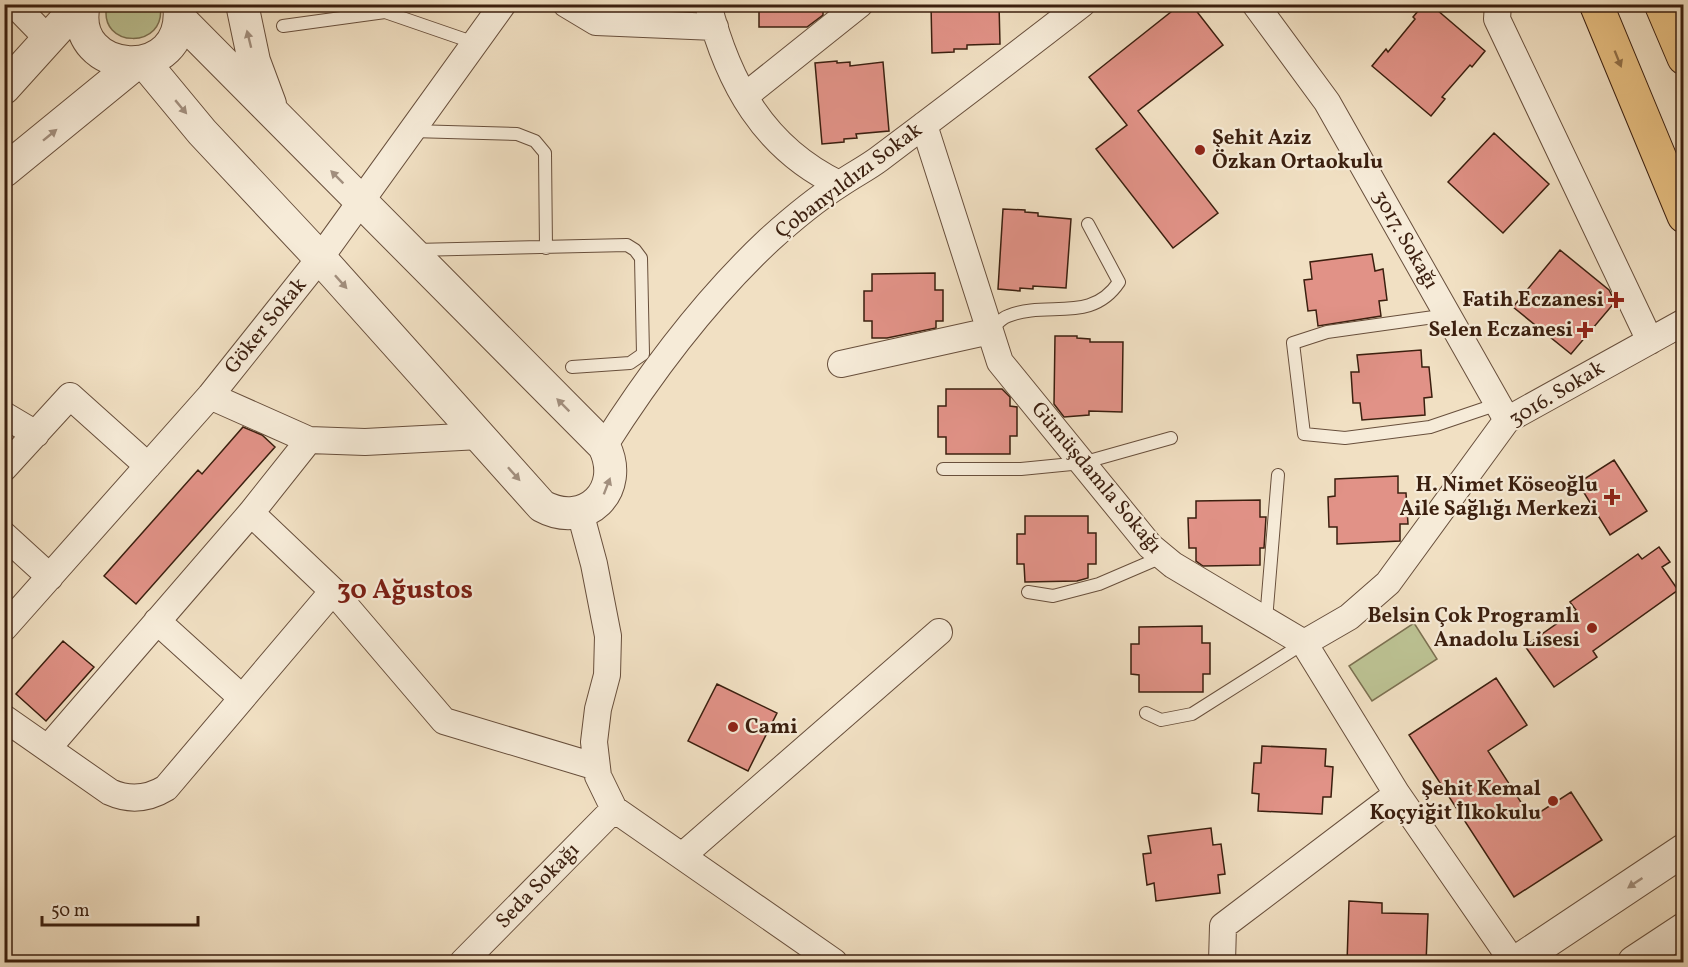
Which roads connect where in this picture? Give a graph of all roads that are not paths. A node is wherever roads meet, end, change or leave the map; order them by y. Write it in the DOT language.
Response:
graph roads {
  1 [pos="14,4"];
  2 [pos="82,4"];
  3 [pos="242,4"];
  4 [pos="503,4"];
  5 [pos="566,4"];
  6 [pos="860,4"];
  7 [pos="1082,4"];
  8 [pos="1255,4"];
  9 [pos="1498,4"];
  10 [pos="1596,4"];
  11 [pos="1661,4"];
  12 [pos="180,8"];
  13 [pos="386,8"];
  14 [pos="712,16"];
  15 [pos="283,26"];
  16 [pos="48,39"];
  17 [pos="475,43"];
  18 [pos="1683,58"];
  19 [pos="140,63"];
  20 [pos="4,88"];
  21 [pos="744,96"];
  22 [pos="273,113"];
  23 [pos="924,125"];
  24 [pos="412,131"];
  25 [pos="4,171"];
  26 [pos="839,184"];
  27 [pos="362,202"];
  28 [pos="1683,216"];
  29 [pos="1088,224"];
  30 [pos="546,248"];
  31 [pos="409,250"];
  32 [pos="320,258"];
  33 [pos="1448,315"];
  34 [pos="1683,322"];
  35 [pos="990,331"];
  36 [pos="1650,340"];
  37 [pos="841,364"];
  38 [pos="572,367"];
  39 [pos="210,396"];
  40 [pos="1503,412"];
  41 [pos="4,415"];
  42 [pos="36,434"];
  43 [pos="480,436"];
  44 [pos="1171,438"];
  45 [pos="309,440"];
  46 [pos="604,446"];
  47 [pos="1082,463"];
  48 [pos="148,466"];
  49 [pos="4,468"];
  50 [pos="943,469"];
  51 [pos="1278,475"];
  52 [pos="580,512"];
  53 [pos="251,513"];
  54 [pos="4,535"];
  55 [pos="1162,557"];
  56 [pos="50,577"];
  57 [pos="333,591"];
  58 [pos="1028,592"];
  59 [pos="1266,620"];
  60 [pos="157,621"];
  61 [pos="4,628"];
  62 [pos="939,632"];
  63 [pos="1304,643"];
  64 [pos="242,698"];
  65 [pos="1146,712"];
  66 [pos="4,718"];
  67 [pos="48,748"];
  68 [pos="597,767"];
  69 [pos="1397,794"];
  70 [pos="614,809"];
  71 [pos="1683,850"];
  72 [pos="682,856"];
  73 [pos="1683,929"];
  74 [pos="463,963"];
  75 [pos="834,963"];
  76 [pos="1222,963"];
  77 [pos="1514,963"];
  78 [pos="1634,963"];
  1 -- 16 [label="street"];
  2 -- 16 [label="street"];
  2 -- 19 [label="street"];
  22 -- 3 [label="street, one-way"];
  4 -- 17 [label="street, Göker Sokak"];
  5 -- 14 [label="street"];
  6 -- 21 [label="street"];
  7 -- 23 [label="street, Çobanyıldızı Sokak"];
  8 -- 33 [label="street, 3017. Sokağı"];
  9 -- 36 [label="street"];
  10 -- 28 [label="main road, one-way"];
  11 -- 18 [label="main road"];
  12 -- 19 [label="street"];
  12 -- 22 [label="street"];
  13 -- 15 [label="lane"];
  13 -- 17 [label="lane"];
  14 -- 21 [label="street"];
  16 -- 20 [label="street"];
  17 -- 24 [label="street, Göker Sokak"];
  25 -- 19 [label="street, one-way"];
  19 -- 32 [label="street, one-way"];
  21 -- 26 [label="street"];
  27 -- 22 [label="street, one-way"];
  23 -- 26 [label="street, Çobanyıldızı Sokak"];
  23 -- 35 [label="street, Gümüşdamla Sokağı"];
  24 -- 27 [label="street, Göker Sokak"];
  24 -- 30 [label="lane"];
  26 -- 46 [label="street, Çobanyıldızı Sokak"];
  27 -- 31 [label="street"];
  27 -- 32 [label="street, Göker Sokak"];
  29 -- 35 [label="lane"];
  30 -- 31 [label="lane"];
  30 -- 38 [label="lane"];
  46 -- 31 [label="street, one-way"];
  32 -- 39 [label="street, Göker Sokak"];
  32 -- 43 [label="street, one-way"];
  33 -- 40 [label="street, 3017. Sokağı"];
  33 -- 40 [label="lane"];
  34 -- 36 [label="street, 3016. Sokak"];
  35 -- 37 [label="street"];
  35 -- 47 [label="street, Gümüşdamla Sokağı"];
  36 -- 40 [label="street, 3016. Sokak"];
  39 -- 45 [label="street"];
  39 -- 48 [label="street, Göker Sokak"];
  40 -- 63 [label="street, 3016. Sokak"];
  41 -- 42 [label="street"];
  42 -- 48 [label="street"];
  42 -- 49 [label="street"];
  43 -- 45 [label="street"];
  43 -- 52 [label="street, one-way"];
  44 -- 47 [label="lane"];
  45 -- 53 [label="street"];
  52 -- 46 [label="street, one-way"];
  47 -- 50 [label="lane"];
  47 -- 55 [label="street, Gümüşdamla Sokağı"];
  48 -- 56 [label="street, Göker Sokak"];
  51 -- 59 [label="lane"];
  52 -- 68 [label="street"];
  53 -- 57 [label="street"];
  53 -- 60 [label="street"];
  54 -- 56 [label="street"];
  55 -- 58 [label="lane"];
  55 -- 59 [label="street, Gümüşdamla Sokağı"];
  56 -- 61 [label="street, Göker Sokak"];
  57 -- 64 [label="street"];
  57 -- 68 [label="street"];
  59 -- 63 [label="street, Gümüşdamla Sokağı"];
  60 -- 64 [label="street"];
  60 -- 67 [label="street"];
  62 -- 72 [label="street"];
  63 -- 65 [label="lane"];
  63 -- 69 [label="street, Gümüşdamla Sokağı"];
  64 -- 67 [label="street"];
  66 -- 67 [label="street"];
  68 -- 70 [label="street"];
  69 -- 76 [label="street"];
  69 -- 77 [label="street, Gümüşdamla Sokağı"];
  70 -- 72 [label="street"];
  70 -- 74 [label="street, Seda Sokağı"];
  71 -- 77 [label="street, one-way"];
  72 -- 75 [label="street"];
  73 -- 78 [label="street"];
}
